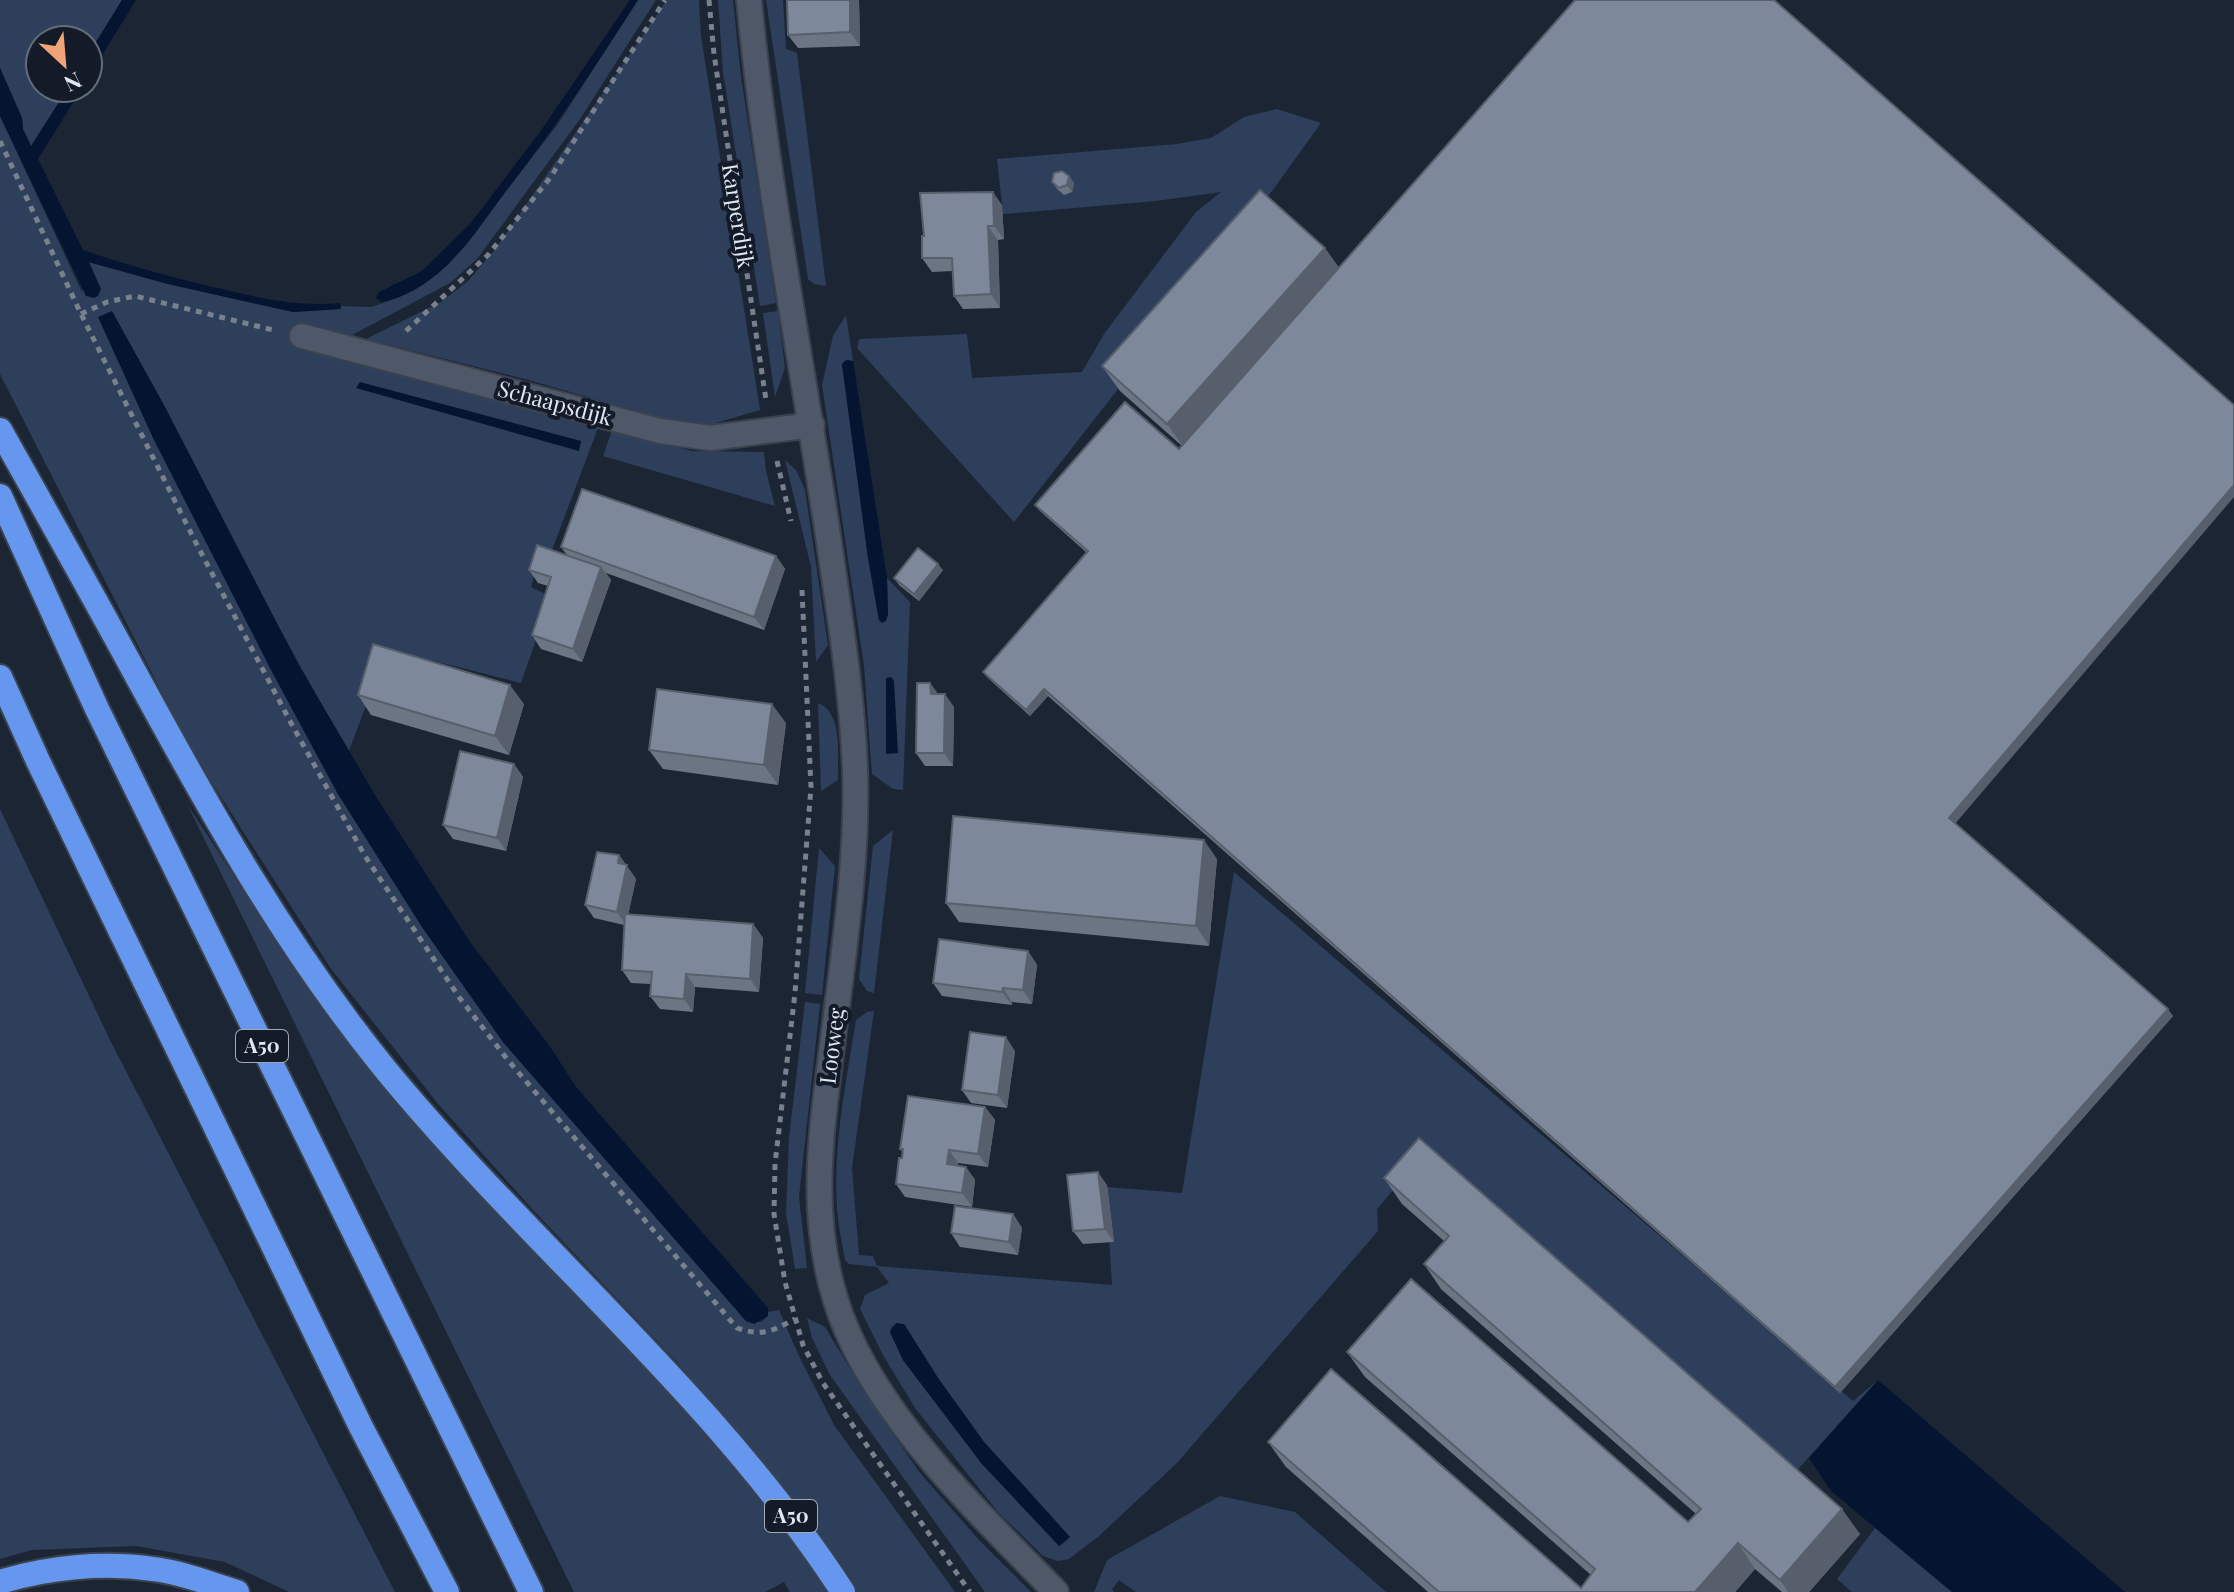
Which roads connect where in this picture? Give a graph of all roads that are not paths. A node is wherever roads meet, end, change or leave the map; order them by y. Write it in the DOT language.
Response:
graph roads {
  1 [pos="749,0"];
  2 [pos="302,336"];
  3 [pos="812,425"];
  4 [pos="0,430"];
  5 [pos="0,496"];
  6 [pos="0,677"];
  7 [pos="0,1582"];
  8 [pos="237,1592"];
  9 [pos="447,1592"];
  10 [pos="531,1592"];
  11 [pos="843,1592"];
  12 [pos="1056,1592"];
  1 -- 3 [label="street, Karperdijk"];
  2 -- 3 [label="street, Schaapsdijk"];
  3 -- 12 [label="street, Looweg"];
  4 -- 11 [label="highway, A50"];
  5 -- 10 [label="highway, A50"];
  6 -- 9 [label="highway"];
  7 -- 8 [label="highway"];
}
